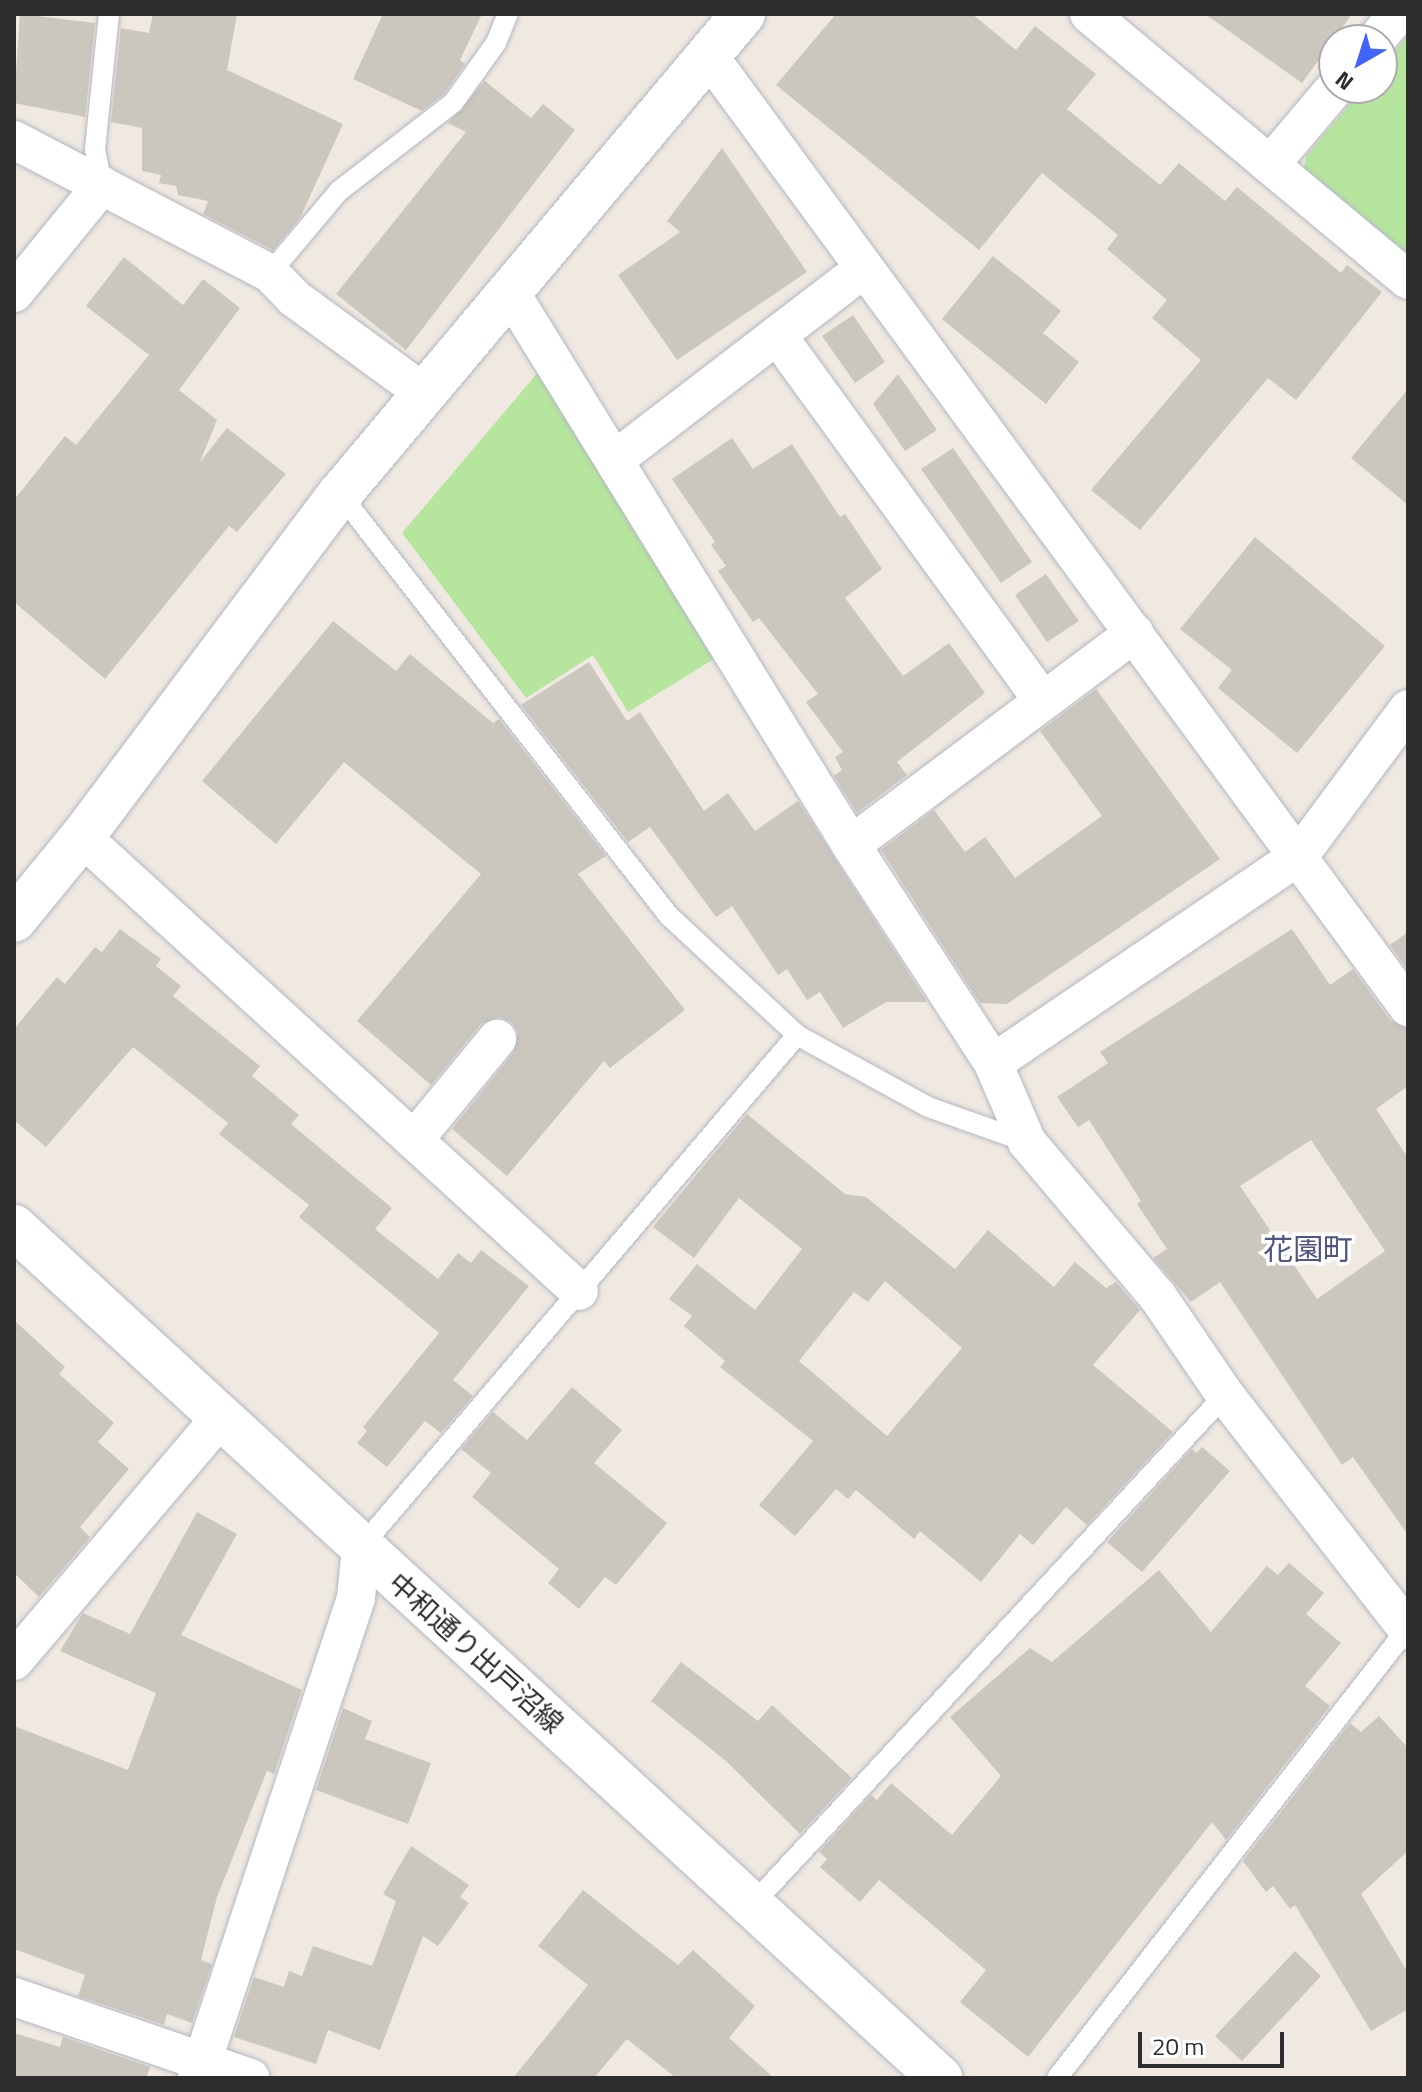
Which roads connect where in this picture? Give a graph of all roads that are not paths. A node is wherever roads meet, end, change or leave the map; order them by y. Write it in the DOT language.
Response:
graph roads {
  1 [pos="109,14"];
  2 [pos="508,14"];
  3 [pos="743,14"];
  4 [pos="1089,14"];
  5 [pos="708,55"];
  6 [pos="1321,104"];
  7 [pos="14,140"];
  8 [pos="1270,165"];
  9 [pos="102,185"];
  10 [pos="865,268"];
  11 [pos="270,273"];
  12 [pos="1408,280"];
  13 [pos="510,292"];
  14 [pos="14,293"];
  15 [pos="777,335"];
  16 [pos="425,394"];
  17 [pos="617,458"];
  18 [pos="340,494"];
  19 [pos="1134,633"];
  20 [pos="1043,701"];
  21 [pos="1408,709"];
  22 [pos="82,837"];
  23 [pos="851,845"];
  24 [pos="1299,856"];
  25 [pos="14,920"];
  26 [pos="1408,1007"];
  27 [pos="797,1035"];
  28 [pos="497,1039"];
  29 [pos="993,1063"];
  30 [pos="414,1140"];
  31 [pos="1027,1142"];
  32 [pos="14,1227"];
  33 [pos="579,1291"];
  34 [pos="1225,1395"];
  35 [pos="221,1417"];
  36 [pos="361,1547"];
  37 [pos="1408,1629"];
  38 [pos="14,1661"];
  39 [pos="752,1905"];
  40 [pos="14,1997"];
  41 [pos="200,2069"];
  42 [pos="251,2078"];
  43 [pos="940,2078"];
  44 [pos="1057,2078"];
  1 -- 9 [label="lane"];
  2 -- 11 [label="lane"];
  3 -- 5 [label="street"];
  4 -- 8 [label="street"];
  5 -- 10 [label="street"];
  5 -- 13 [label="street"];
  6 -- 8 [label="street"];
  7 -- 9 [label="street"];
  8 -- 12 [label="street"];
  9 -- 11 [label="street"];
  9 -- 14 [label="street"];
  10 -- 15 [label="street"];
  10 -- 19 [label="street"];
  11 -- 16 [label="street"];
  13 -- 16 [label="street"];
  13 -- 17 [label="street"];
  15 -- 17 [label="street"];
  15 -- 20 [label="street"];
  16 -- 18 [label="street"];
  17 -- 23 [label="street"];
  18 -- 22 [label="street"];
  18 -- 27 [label="lane"];
  19 -- 20 [label="street"];
  19 -- 24 [label="street"];
  20 -- 23 [label="street"];
  21 -- 24 [label="street"];
  22 -- 25 [label="street"];
  22 -- 30 [label="street"];
  23 -- 29 [label="street"];
  24 -- 26 [label="street"];
  24 -- 29 [label="street"];
  27 -- 31 [label="lane"];
  27 -- 33 [label="lane"];
  28 -- 30 [label="street"];
  29 -- 31 [label="street"];
  30 -- 33 [label="street"];
  31 -- 34 [label="street"];
  32 -- 35 [label="street, 中和通り出戸沼線"];
  33 -- 36 [label="lane"];
  34 -- 37 [label="street"];
  34 -- 39 [label="lane"];
  35 -- 36 [label="street, 中和通り出戸沼線"];
  35 -- 38 [label="street"];
  36 -- 39 [label="street, 中和通り出戸沼線"];
  36 -- 41 [label="street"];
  37 -- 44 [label="lane"];
  39 -- 43 [label="street, 中和通り出戸沼線"];
  40 -- 41 [label="street"];
  41 -- 42 [label="street"];
}
